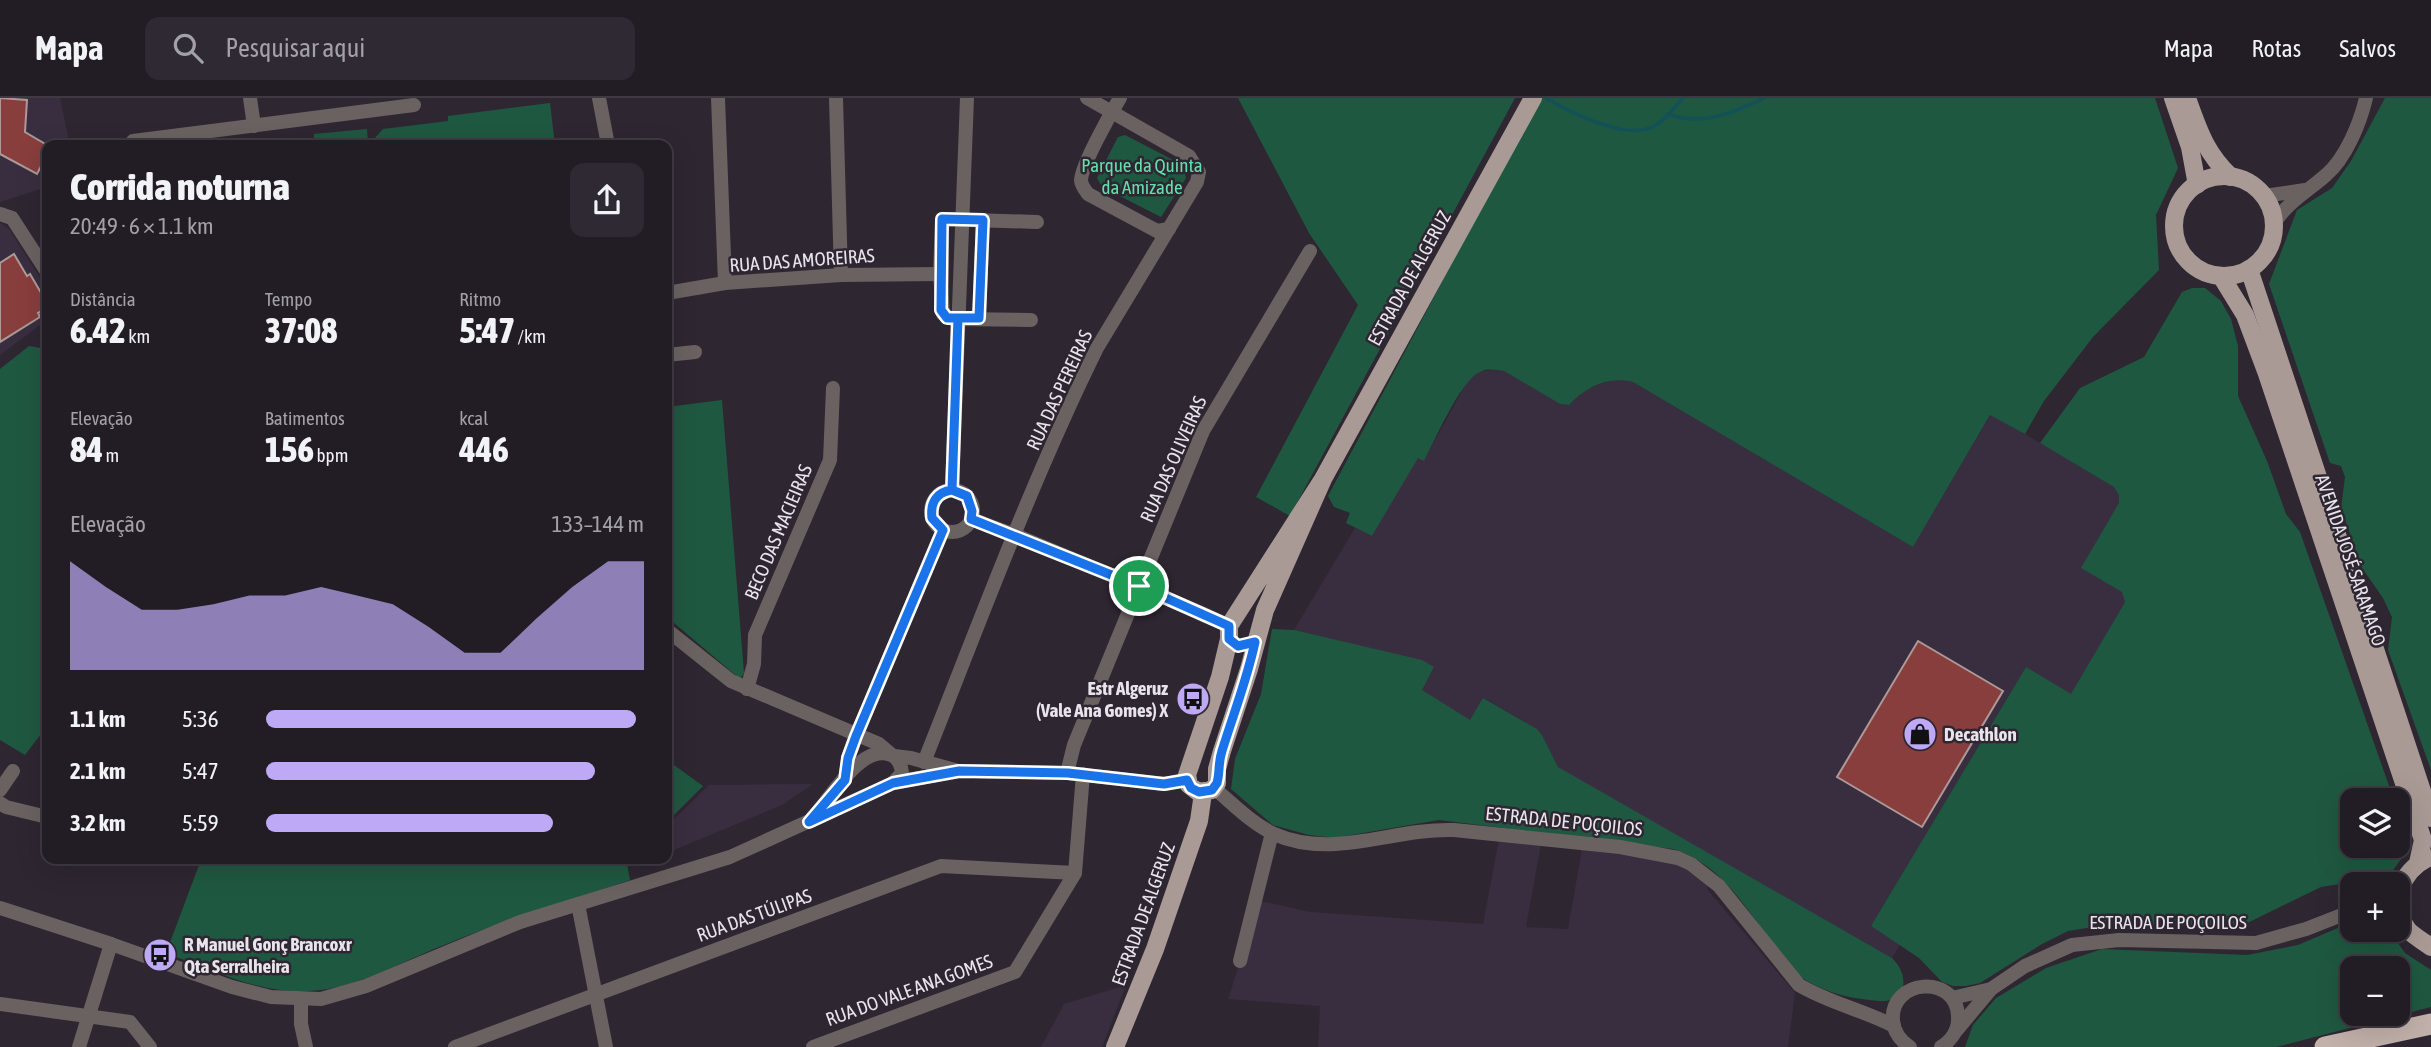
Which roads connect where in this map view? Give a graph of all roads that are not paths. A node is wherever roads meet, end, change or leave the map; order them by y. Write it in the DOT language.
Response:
graph roads {
  1 [pos="250,98"];
  2 [pos="599,98"];
  3 [pos="718,98"];
  4 [pos="836,98"];
  5 [pos="967,98"];
  6 [pos="1087,98"];
  7 [pos="1120,98"];
  8 [pos="1533,98"];
  9 [pos="2173,98"];
  10 [pos="2187,98"];
  11 [pos="2367,101"];
  12 [pos="414,105"];
  13 [pos="1112,112"];
  14 [pos="254,126"];
  15 [pos="141,140"];
  16 [pos="607,140"];
  17 [pos="2231,177"];
  18 [pos="2197,185"];
  19 [pos="2306,190"];
  20 [pos="2264,196"];
  21 [pos="0,214"];
  22 [pos="962,219"];
  23 [pos="983,220"];
  24 [pos="1037,222"];
  25 [pos="2274,223"];
  26 [pos="1168,229"];
  27 [pos="1310,251"];
  28 [pos="42,264"];
  29 [pos="2249,269"];
  30 [pos="940,274"];
  31 [pos="841,275"];
  32 [pos="2221,276"];
  33 [pos="725,283"];
  34 [pos="672,291"];
  35 [pos="958,318"];
  36 [pos="979,318"];
  37 [pos="1031,320"];
  38 [pos="695,352"];
  39 [pos="672,354"];
  40 [pos="833,388"];
  41 [pos="1323,479"];
  42 [pos="952,490"];
  43 [pos="971,519"];
  44 [pos="943,530"];
  45 [pos="1015,535"];
  46 [pos="1139,586"];
  47 [pos="1230,629"];
  48 [pos="672,634"];
  49 [pos="1256,639"];
  50 [pos="747,689"];
  51 [pos="856,736"];
  52 [pos="893,756"];
  53 [pos="924,762"];
  54 [pos="1217,769"];
  55 [pos="13,771"];
  56 [pos="959,771"];
  57 [pos="1068,773"];
  58 [pos="1083,774"];
  59 [pos="1188,775"];
  60 [pos="846,778"];
  61 [pos="893,783"];
  62 [pos="0,790"];
  63 [pos="1208,791"];
  64 [pos="866,794"];
  65 [pos="0,803"];
  66 [pos="42,816"];
  67 [pos="2431,818"];
  68 [pos="809,822"];
  69 [pos="1272,833"];
  70 [pos="2425,860"];
  71 [pos="1075,873"];
  72 [pos="2410,873"];
  73 [pos="578,904"];
  74 [pos="0,908"];
  75 [pos="2340,916"];
  76 [pos="2410,930"];
  77 [pos="111,944"];
  78 [pos="2429,945"];
  79 [pos="1240,961"];
  80 [pos="1991,989"];
  81 [pos="596,995"];
  82 [pos="1952,998"];
  83 [pos="301,1000"];
  84 [pos="0,1004"];
  85 [pos="1895,1005"];
  86 [pos="1865,1011"];
  87 [pos="88,1015"];
  88 [pos="2426,1025"];
  89 [pos="1894,1026"];
  90 [pos="1956,1031"];
  91 [pos="79,1047"];
  92 [pos="150,1047"];
  93 [pos="306,1047"];
  94 [pos="456,1047"];
  95 [pos="606,1047"];
  96 [pos="813,1047"];
  97 [pos="1115,1047"];
  98 [pos="1910,1047"];
  99 [pos="1941,1047"];
  100 [pos="2325,1047"];
  1 -- 14 [label="street"];
  2 -- 16 [label="street"];
  3 -- 33 [label="street"];
  4 -- 31 [label="street"];
  5 -- 22 [label="street"];
  6 -- 13 [label="street, RUA DAS PEREIRAS"];
  7 -- 13 [label="street"];
  8 -- 41 [label="main road, ESTRADA DE ALGERUZ"];
  9 -- 18 [label="main road"];
  10 -- 17 [label="main road"];
  11 -- 19 [label="street"];
  12 -- 14 [label="street"];
  13 -- 26 [label="street, RUA DAS PEREIRAS"];
  13 -- 26 [label="street"];
  14 -- 15 [label="street"];
  17 -- 18 [label="main road"];
  17 -- 20 [label="main road"];
  18 -- 32 [label="main road"];
  19 -- 20 [label="street"];
  19 -- 25 [label="street"];
  20 -- 25 [label="main road"];
  21 -- 28 [label="street"];
  22 -- 23 [label="street"];
  22 -- 30 [label="street"];
  22 -- 35 [label="street"];
  23 -- 24 [label="street"];
  23 -- 36 [label="street"];
  25 -- 29 [label="main road"];
  26 -- 45 [label="street, RUA DAS PEREIRAS"];
  27 -- 46 [label="street, RUA DAS OLIVEIRAS"];
  29 -- 32 [label="main road"];
  29 -- 67 [label="main road, AVENIDA JOSÉ SARAMAGO"];
  30 -- 31 [label="street, RUA DAS AMOREIRAS"];
  30 -- 35 [label="street"];
  31 -- 33 [label="street, RUA DAS AMOREIRAS"];
  32 -- 70 [label="main road, AVENIDA JOSÉ SARAMAGO"];
  33 -- 34 [label="street, RUA DAS AMOREIRAS"];
  35 -- 36 [label="street"];
  35 -- 42 [label="street"];
  36 -- 37 [label="street"];
  38 -- 39 [label="street"];
  40 -- 50 [label="street, BECO DAS MACIEIRAS"];
  41 -- 47 [label="main road, ESTRADA DE ALGERUZ"];
  41 -- 49 [label="main road, ESTRADA DE ALGERUZ"];
  42 -- 43 [label="street"];
  42 -- 44 [label="street"];
  43 -- 44 [label="street"];
  43 -- 45 [label="street"];
  44 -- 51 [label="street"];
  45 -- 46 [label="street"];
  45 -- 53 [label="street, RUA DAS PEREIRAS"];
  46 -- 47 [label="street"];
  46 -- 57 [label="street, RUA DAS OLIVEIRAS"];
  47 -- 49 [label="main road"];
  47 -- 49 [label="main road"];
  47 -- 59 [label="main road, ESTRADA DE ALGERUZ"];
  48 -- 50 [label="street"];
  49 -- 54 [label="main road, ESTRADA DE ALGERUZ"];
  50 -- 51 [label="street"];
  51 -- 52 [label="street"];
  51 -- 60 [label="street"];
  52 -- 53 [label="street"];
  52 -- 60 [label="street"];
  52 -- 61 [label="street"];
  53 -- 56 [label="street"];
  54 -- 59 [label="main road"];
  54 -- 63 [label="main road, ESTRADA DE ALGERUZ"];
  55 -- 62 [label="street"];
  56 -- 57 [label="street"];
  56 -- 61 [label="street"];
  57 -- 58 [label="street"];
  58 -- 59 [label="street"];
  58 -- 71 [label="street, RUA DO VALE ANA GOMES"];
  59 -- 63 [label="main road"];
  60 -- 64 [label="street"];
  60 -- 68 [label="street"];
  61 -- 64 [label="street"];
  63 -- 69 [label="street, ESTRADA DE POÇOILOS"];
  63 -- 97 [label="main road, ESTRADA DE ALGERUZ"];
  64 -- 68 [label="street"];
  65 -- 66 [label="street"];
  68 -- 73 [label="street"];
  69 -- 79 [label="street"];
  69 -- 86 [label="street, ESTRADA DE POÇOILOS"];
  70 -- 72 [label="main road"];
  71 -- 81 [label="street, RUA DAS TÚLIPAS"];
  71 -- 96 [label="street, RUA DO VALE ANA GOMES"];
  73 -- 81 [label="street"];
  73 -- 83 [label="street"];
  74 -- 77 [label="street"];
  75 -- 80 [label="street, ESTRADA DE POÇOILOS"];
  76 -- 78 [label="main road"];
  77 -- 83 [label="street"];
  77 -- 87 [label="street"];
  80 -- 82 [label="street, ESTRADA DE POÇOILOS"];
  80 -- 90 [label="street, ESTRADA DE POÇOILOS"];
  81 -- 94 [label="street, RUA DAS TÚLIPAS"];
  81 -- 95 [label="street"];
  82 -- 85 [label="street, ESTRADA DE POÇOILOS"];
  82 -- 90 [label="street"];
  83 -- 93 [label="street"];
  84 -- 87 [label="street"];
  85 -- 86 [label="street, ESTRADA DE POÇOILOS"];
  85 -- 89 [label="street"];
  86 -- 89 [label="street, ESTRADA DE POÇOILOS"];
  87 -- 91 [label="street"];
  87 -- 92 [label="street"];
  88 -- 100 [label="highway"];
  89 -- 98 [label="street, ESTRADA DE POÇOILOS"];
  90 -- 99 [label="street, ESTRADA DE POÇOILOS"];
}
